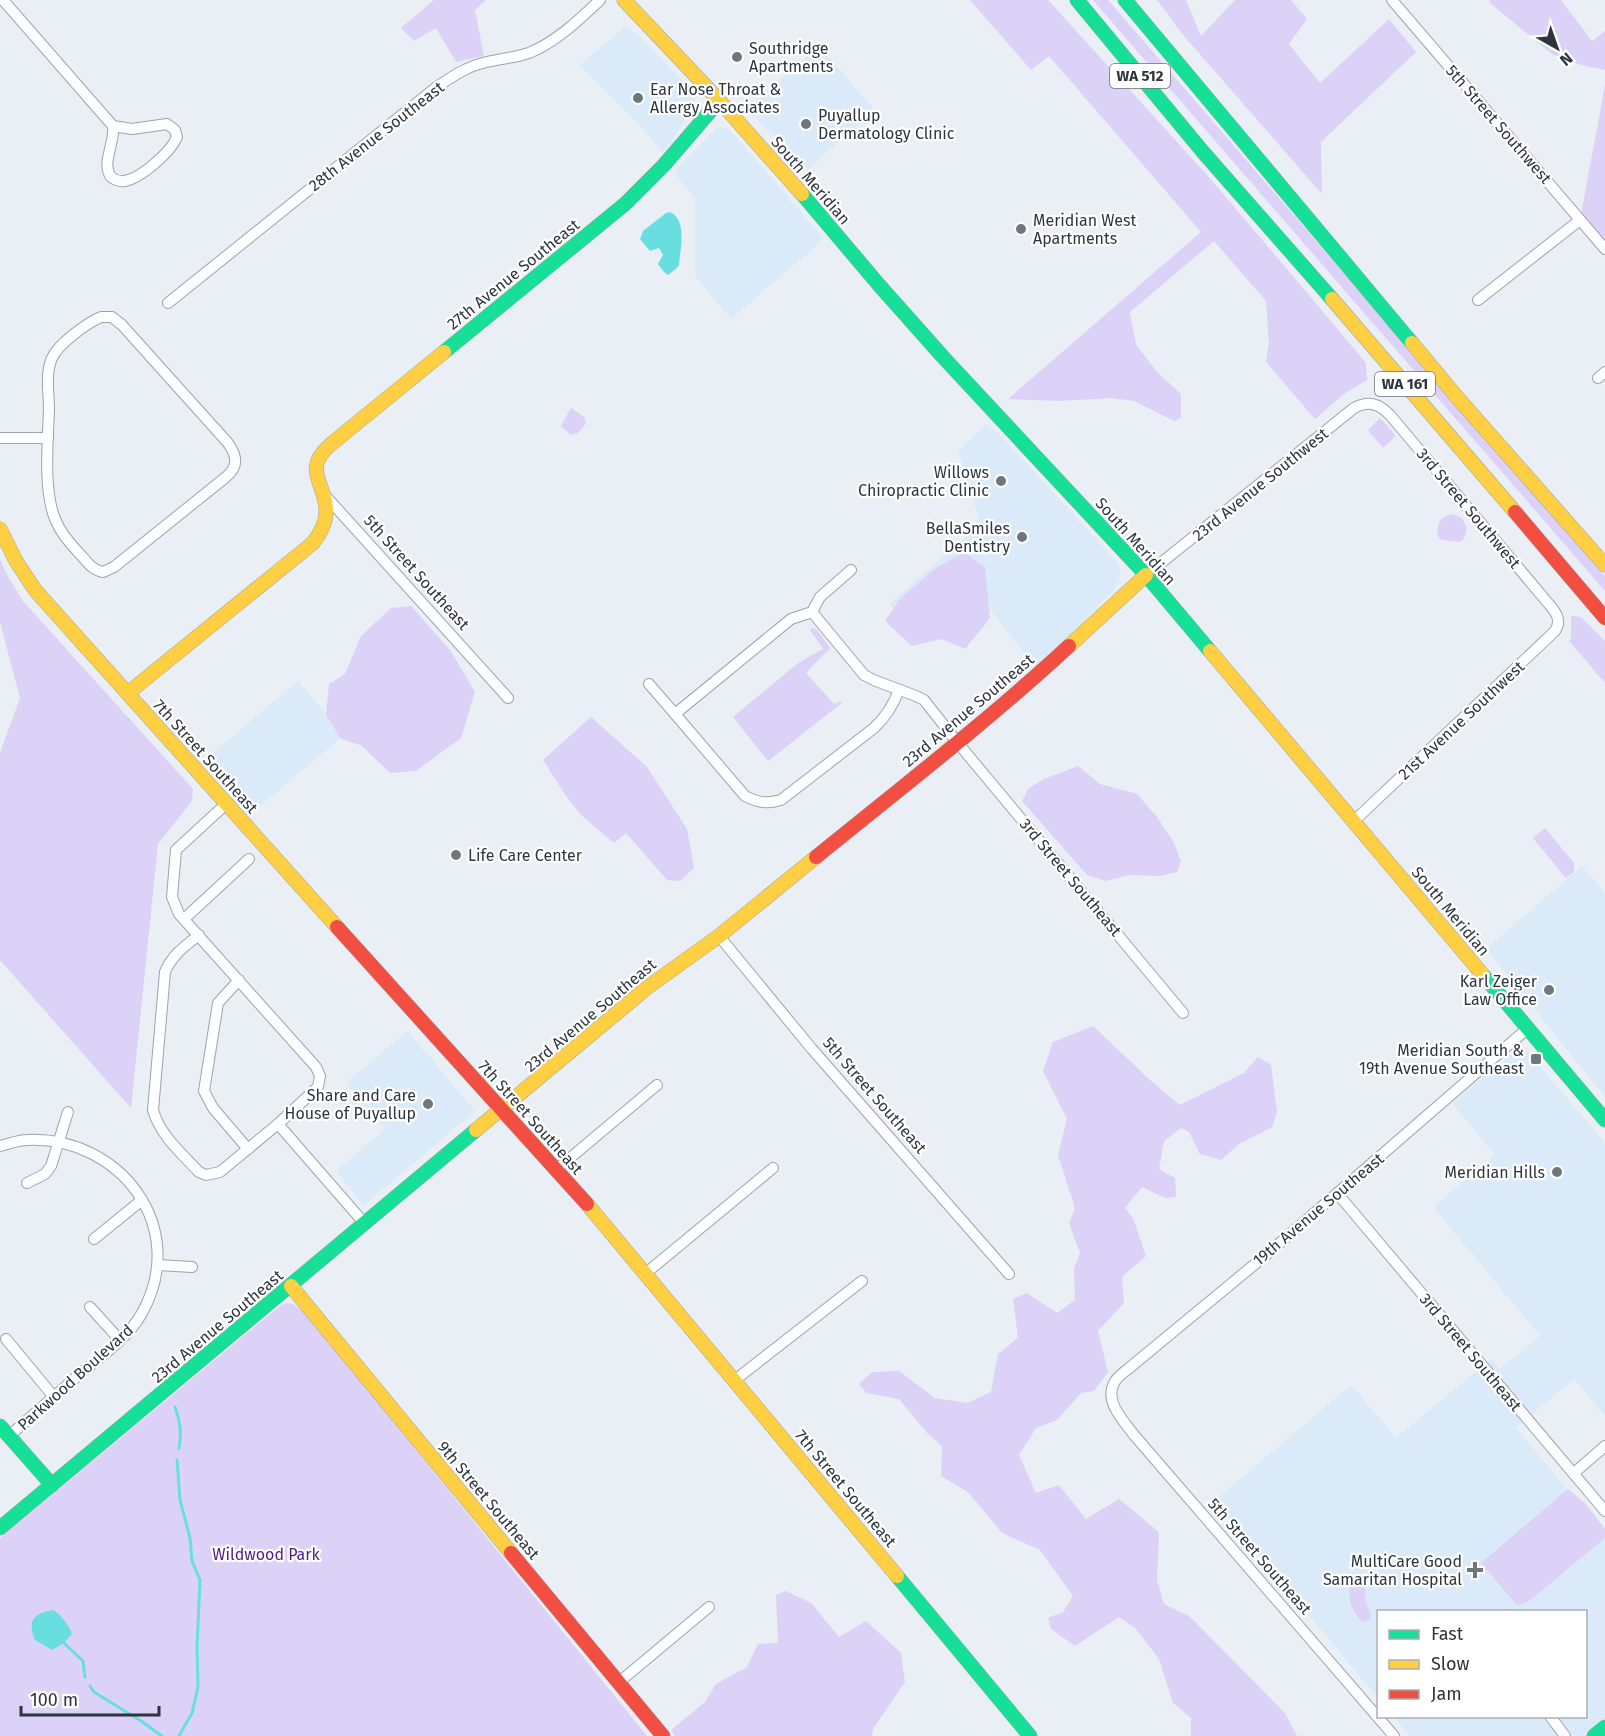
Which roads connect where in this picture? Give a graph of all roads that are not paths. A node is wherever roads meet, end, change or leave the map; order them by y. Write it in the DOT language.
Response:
graph roads {
  1 [pos="3,0"];
  2 [pos="600,0"];
  3 [pos="624,0"];
  4 [pos="1125,0"];
  5 [pos="1140,0"];
  6 [pos="1392,0"];
  7 [pos="1072,4"];
  8 [pos="719,101"];
  9 [pos="113,126"];
  10 [pos="1230,127"];
  11 [pos="1580,220"];
  12 [pos="1605,249"];
  13 [pos="1478,300"];
  14 [pos="168,303"];
  15 [pos="1378,405"];
  16 [pos="0,438"];
  17 [pos="48,438"];
  18 [pos="322,492"];
  19 [pos="0,529"];
  20 [pos="1605,565"];
  21 [pos="851,570"];
  22 [pos="1146,575"];
  23 [pos="812,612"];
  24 [pos="1557,615"];
  25 [pos="1605,618"];
  26 [pos="649,684"];
  27 [pos="899,690"];
  28 [pos="128,693"];
  29 [pos="508,698"];
  30 [pos="675,714"];
  31 [pos="957,742"];
  32 [pos="226,804"];
  33 [pos="1354,821"];
  34 [pos="249,859"];
  35 [pos="184,919"];
  36 [pos="199,935"];
  37 [pos="719,936"];
  38 [pos="239,980"];
  39 [pos="1183,1013"];
  40 [pos="1528,1028"];
  41 [pos="657,1086"];
  42 [pos="503,1109"];
  43 [pos="68,1112"];
  44 [pos="1605,1120"];
  45 [pos="278,1124"];
  46 [pos="59,1143"];
  47 [pos="0,1146"];
  48 [pos="248,1149"];
  49 [pos="773,1168"];
  50 [pos="557,1169"];
  51 [pos="27,1183"];
  52 [pos="1337,1193"];
  53 [pos="142,1200"];
  54 [pos="365,1224"];
  55 [pos="94,1239"];
  56 [pos="158,1265"];
  57 [pos="192,1267"];
  58 [pos="646,1273"];
  59 [pos="1009,1274"];
  60 [pos="862,1281"];
  61 [pos="291,1286"];
  62 [pos="90,1307"];
  63 [pos="6,1339"];
  64 [pos="119,1339"];
  65 [pos="735,1380"];
  66 [pos="1112,1392"];
  67 [pos="54,1397"];
  68 [pos="4,1431"];
  69 [pos="1605,1446"];
  70 [pos="1574,1473"];
  71 [pos="52,1485"];
  72 [pos="1605,1511"];
  73 [pos="0,1528"];
  74 [pos="709,1607"];
  75 [pos="618,1683"];
  76 [pos="1377,1716"];
  77 [pos="1378,1718"];
  78 [pos="1552,1718"];
  79 [pos="1605,1727"];
  80 [pos="663,1736"];
  81 [pos="1030,1736"];
  82 [pos="1394,1736"];
  83 [pos="1565,1736"];
  84 [pos="1594,1736"];
  1 -- 9 [label="street"];
  2 -- 14 [label="street, 28th Avenue Southeast"];
  3 -- 8 [label="main road, South Meridian"];
  4 -- 10 [label="main road, WA 512"];
  5 -- 10 [label="main road, WA 161"];
  6 -- 11 [label="street, 5th Street Southwest"];
  7 -- 25 [label="main road, WA 161"];
  8 -- 18 [label="main road, 27th Avenue Southeast"];
  8 -- 22 [label="main road, South Meridian"];
  9 -- 9 [label="street"];
  10 -- 20 [label="main road, WA 161"];
  11 -- 12 [label="street, 5th Street Southwest"];
  11 -- 13 [label="street"];
  15 -- 22 [label="street, 23rd Avenue Southwest"];
  15 -- 24 [label="street, 3rd Street Southwest"];
  16 -- 17 [label="street"];
  17 -- 17 [label="street"];
  18 -- 28 [label="main road"];
  18 -- 29 [label="street, 5th Street Southeast"];
  19 -- 28 [label="main road, 7th Street Southeast"];
  21 -- 23 [label="street"];
  22 -- 31 [label="main road, 23rd Avenue Southeast"];
  22 -- 33 [label="main road, South Meridian"];
  23 -- 27 [label="street, 3rd Street Southeast"];
  23 -- 30 [label="street"];
  24 -- 33 [label="street, 21st Avenue Southwest"];
  26 -- 30 [label="street"];
  27 -- 30 [label="street"];
  27 -- 31 [label="street, 3rd Street Southeast"];
  28 -- 32 [label="main road, 7th Street Southeast"];
  31 -- 37 [label="main road, 23rd Avenue Southeast"];
  31 -- 39 [label="street, 3rd Street Southeast"];
  32 -- 35 [label="street"];
  32 -- 42 [label="main road, 7th Street Southeast"];
  33 -- 40 [label="main road, South Meridian"];
  34 -- 35 [label="street"];
  35 -- 36 [label="street"];
  36 -- 38 [label="street"];
  36 -- 48 [label="street"];
  37 -- 42 [label="main road, 23rd Avenue Southeast"];
  37 -- 59 [label="street, 5th Street Southeast"];
  38 -- 45 [label="street"];
  38 -- 48 [label="street"];
  40 -- 44 [label="main road, South Meridian"];
  40 -- 52 [label="street, 19th Avenue Southeast"];
  41 -- 50 [label="street"];
  42 -- 50 [label="main road, 7th Street Southeast"];
  42 -- 54 [label="main road, 23rd Avenue Southeast"];
  43 -- 46 [label="street"];
  45 -- 48 [label="street"];
  45 -- 54 [label="street"];
  46 -- 47 [label="street, Parkwood Boulevard"];
  46 -- 51 [label="street"];
  46 -- 53 [label="street, Parkwood Boulevard"];
  49 -- 58 [label="street"];
  50 -- 58 [label="main road, 7th Street Southeast"];
  52 -- 66 [label="street, 19th Avenue Southeast"];
  52 -- 70 [label="street, 3rd Street Southeast"];
  53 -- 55 [label="street"];
  53 -- 56 [label="street, Parkwood Boulevard"];
  54 -- 61 [label="main road, 23rd Avenue Southeast"];
  56 -- 57 [label="street"];
  56 -- 64 [label="street, Parkwood Boulevard"];
  58 -- 65 [label="main road, 7th Street Southeast"];
  60 -- 65 [label="street"];
  61 -- 71 [label="main road, 23rd Avenue Southeast"];
  61 -- 75 [label="main road, 9th Street Southeast"];
  62 -- 64 [label="street"];
  63 -- 67 [label="street"];
  64 -- 67 [label="street, Parkwood Boulevard"];
  65 -- 81 [label="main road, 7th Street Southeast"];
  66 -- 76 [label="street, 5th Street Southeast"];
  67 -- 68 [label="street, Parkwood Boulevard"];
  68 -- 71 [label="main road"];
  69 -- 70 [label="street"];
  70 -- 72 [label="street, 3rd Street Southeast"];
  71 -- 73 [label="main road, 23rd Avenue Southeast"];
  74 -- 75 [label="street"];
  75 -- 80 [label="main road, 9th Street Southeast"];
  77 -- 82 [label="street, 5th Street Southeast"];
  78 -- 83 [label="street"];
  79 -- 84 [label="main road"];
}
